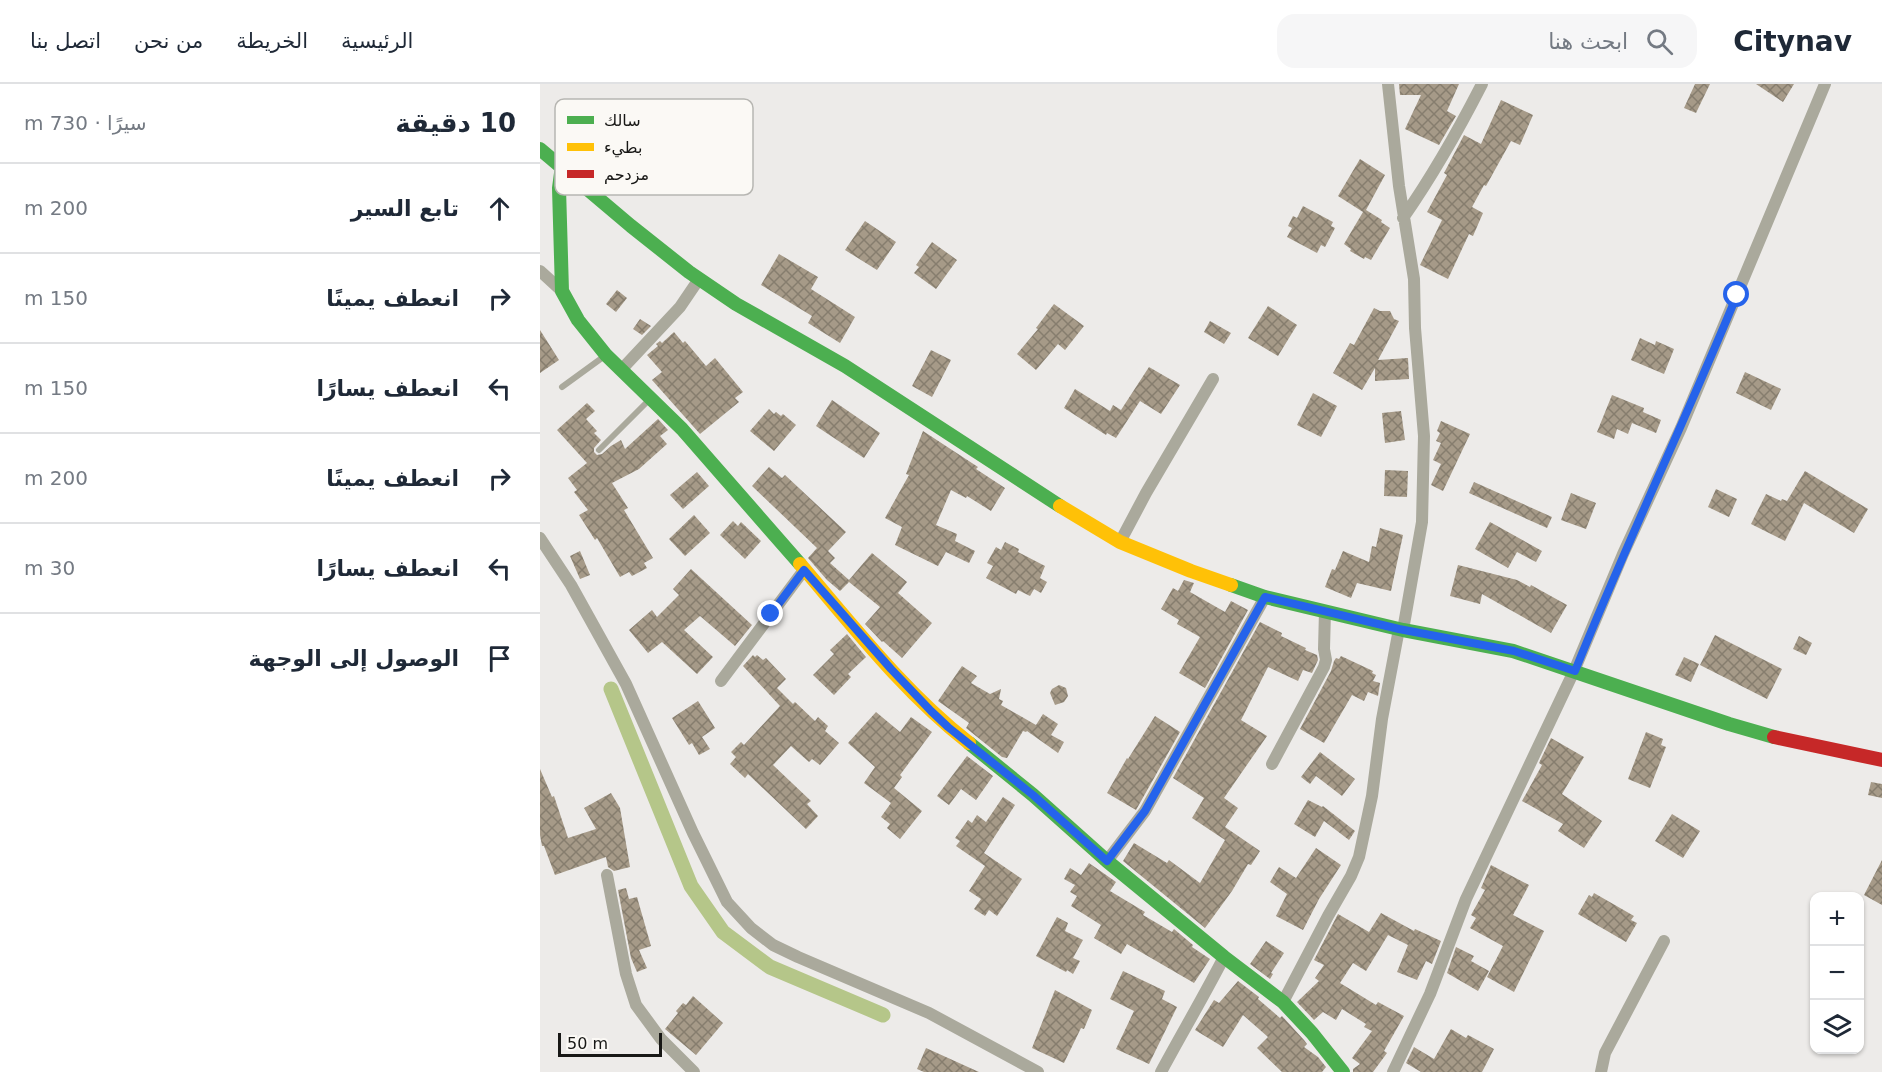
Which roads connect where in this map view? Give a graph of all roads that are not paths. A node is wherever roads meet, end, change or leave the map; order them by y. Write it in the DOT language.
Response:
graph roads {
  1 [pos="1388,84"];
  2 [pos="1482,84"];
  3 [pos="1825,84"];
  4 [pos="540,149"];
  5 [pos="555,161"];
  6 [pos="559,195"];
  7 [pos="595,195"];
  8 [pos="1403,218"];
  9 [pos="540,271"];
  10 [pos="699,279"];
  11 [pos="562,291"];
  12 [pos="606,355"];
  13 [pos="622,369"];
  14 [pos="1213,379"];
  15 [pos="562,387"];
  16 [pos="651,397"];
  17 [pos="599,450"];
  18 [pos="540,538"];
  19 [pos="1120,542"];
  20 [pos="804,570"];
  21 [pos="1265,597"];
  22 [pos="1325,611"];
  23 [pos="1401,630"];
  24 [pos="1575,671"];
  25 [pos="721,681"];
  26 [pos="1882,760"];
  27 [pos="1272,764"];
  28 [pos="1107,861"];
  29 [pos="607,875"];
  30 [pos="1664,941"];
  31 [pos="1224,957"];
  32 [pos="1283,1002"];
  33 [pos="1337,1069"];
  34 [pos="694,1072"];
  35 [pos="1038,1072"];
  36 [pos="1161,1072"];
  37 [pos="1394,1072"];
  38 [pos="1601,1072"];
  1 -- 8 [label="street"];
  2 -- 8 [label="street"];
  3 -- 24 [label="street"];
  4 -- 5 [label="main road"];
  6 -- 11 [label="main road"];
  7 -- 10 [label="main road"];
  8 -- 23 [label="street"];
  9 -- 11 [label="street"];
  10 -- 13 [label="street"];
  10 -- 19 [label="main road"];
  11 -- 12 [label="main road"];
  12 -- 13 [label="main road"];
  12 -- 15 [label="lane"];
  13 -- 16 [label="main road"];
  14 -- 19 [label="street"];
  16 -- 17 [label="lane"];
  16 -- 20 [label="main road"];
  18 -- 35 [label="street"];
  19 -- 21 [label="main road"];
  20 -- 25 [label="street"];
  20 -- 28 [label="main road"];
  21 -- 22 [label="main road"];
  21 -- 28 [label="street"];
  22 -- 23 [label="main road"];
  22 -- 27 [label="street"];
  23 -- 24 [label="main road"];
  23 -- 32 [label="street"];
  24 -- 26 [label="main road"];
  24 -- 37 [label="street"];
  28 -- 31 [label="main road"];
  29 -- 34 [label="street"];
  30 -- 38 [label="street"];
  31 -- 32 [label="main road"];
  31 -- 36 [label="street"];
  32 -- 33 [label="main road"];
}
